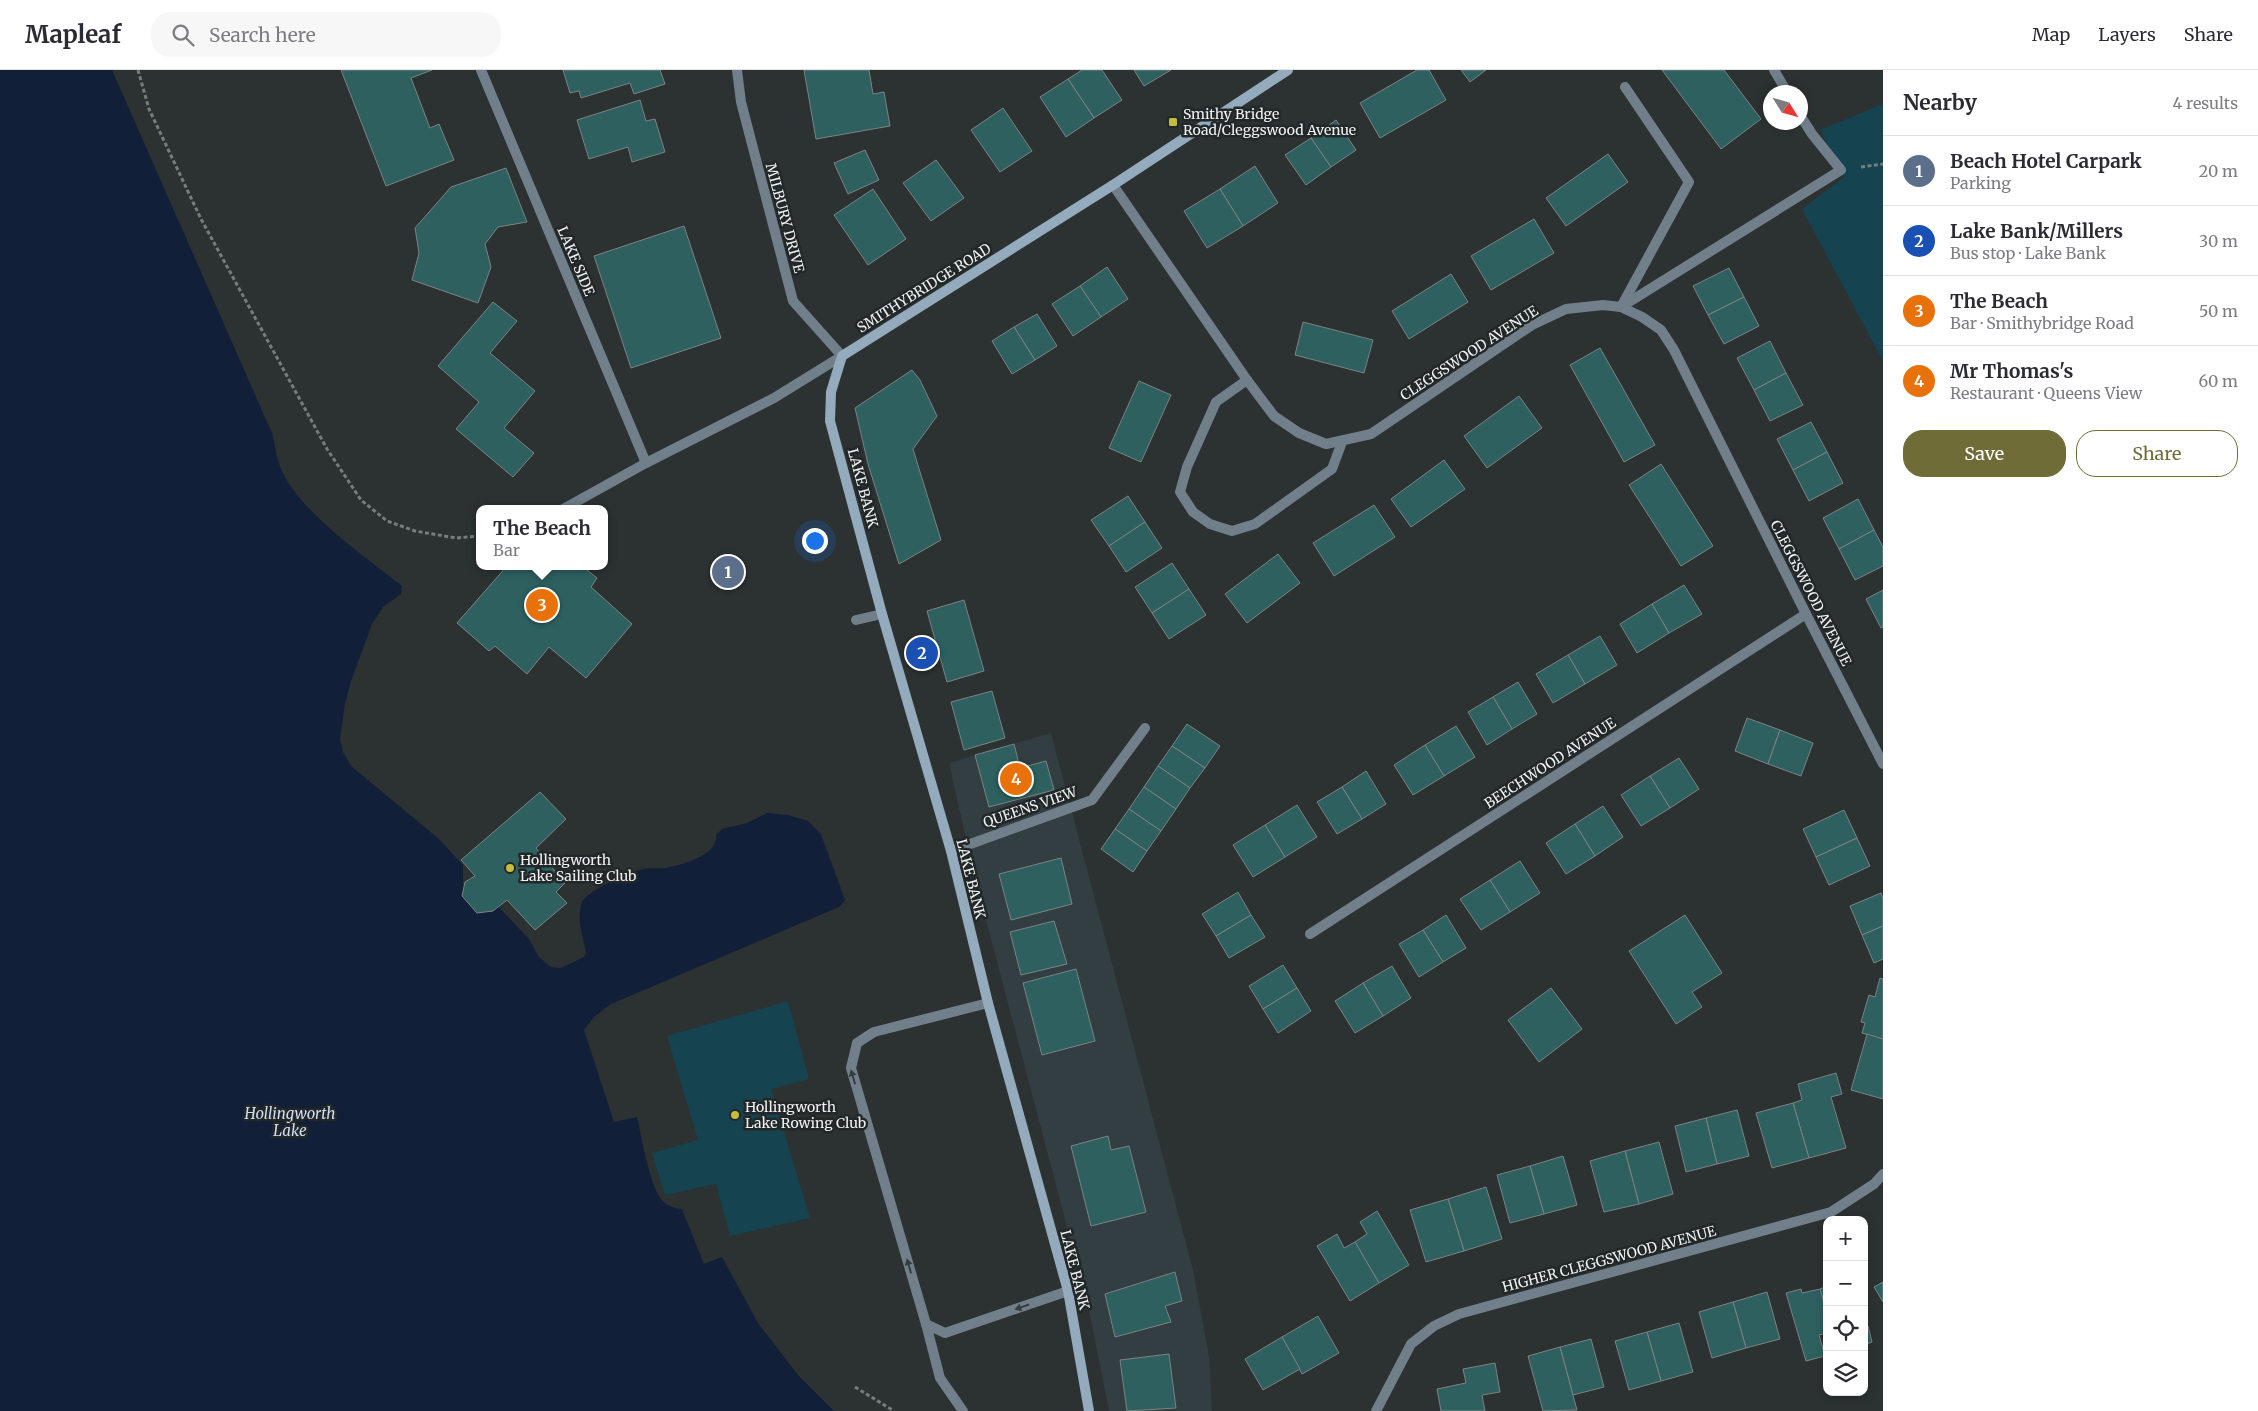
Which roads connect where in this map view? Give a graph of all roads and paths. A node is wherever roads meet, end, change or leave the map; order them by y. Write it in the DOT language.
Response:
graph roads {
  1 [pos="138,70"];
  2 [pos="481,70"];
  3 [pos="737,70"];
  4 [pos="1288,70"];
  5 [pos="1774,70"];
  6 [pos="1783,85"];
  7 [pos="1625,88"];
  8 [pos="1808,127"];
  9 [pos="1113,185"];
  10 [pos="1621,307"];
  11 [pos="842,356"];
  12 [pos="1247,380"];
  13 [pos="1342,442"];
  14 [pos="646,463"];
  15 [pos="570,505"];
  16 [pos="476,536"];
  17 [pos="882,614"];
  18 [pos="1806,614"];
  19 [pos="856,620"];
  20 [pos="1145,728"];
  21 [pos="1883,764"];
  22 [pos="951,851"];
  23 [pos="1310,934"];
  24 [pos="988,1003"];
  25 [pos="1883,1174"];
  26 [pos="1068,1291"];
  27 [pos="926,1324"];
  28 [pos="854,1387"];
  29 [pos="894,1411"];
  30 [pos="962,1411"];
  31 [pos="1089,1411"];
  32 [pos="1376,1411"];
  1 -- 16 [label="path"];
  2 -- 14 [label="street, LAKE SIDE"];
  3 -- 11 [label="street, MILBURY DRIVE"];
  4 -- 9 [label="main road, SMITHYBRIDGE ROAD"];
  5 -- 6 [label="street"];
  7 -- 10 [label="street"];
  8 -- 10 [label="street"];
  9 -- 11 [label="main road, SMITHYBRIDGE ROAD"];
  9 -- 12 [label="street, CLEGGSWOOD AVENUE"];
  10 -- 13 [label="street, CLEGGSWOOD AVENUE"];
  10 -- 18 [label="street, CLEGGSWOOD AVENUE"];
  11 -- 14 [label="street, SMITHYBRIDGE ROAD"];
  11 -- 17 [label="main road, LAKE BANK"];
  12 -- 13 [label="street, CLEGGSWOOD AVENUE"];
  12 -- 13 [label="street"];
  14 -- 15 [label="street, SMITHYBRIDGE ROAD"];
  17 -- 19 [label="street"];
  17 -- 22 [label="main road, LAKE BANK"];
  18 -- 21 [label="street, CLEGGSWOOD AVENUE"];
  18 -- 23 [label="street, BEECHWOOD AVENUE"];
  20 -- 22 [label="street, QUEENS VIEW"];
  22 -- 24 [label="main road, LAKE BANK"];
  24 -- 26 [label="main road, LAKE BANK"];
  27 -- 24 [label="street, one-way"];
  25 -- 32 [label="street, HIGHER CLEGGSWOOD AVENUE"];
  26 -- 27 [label="street, one-way"];
  26 -- 31 [label="main road, LAKE BANK"];
  27 -- 30 [label="street"];
  28 -- 29 [label="path"];
}
